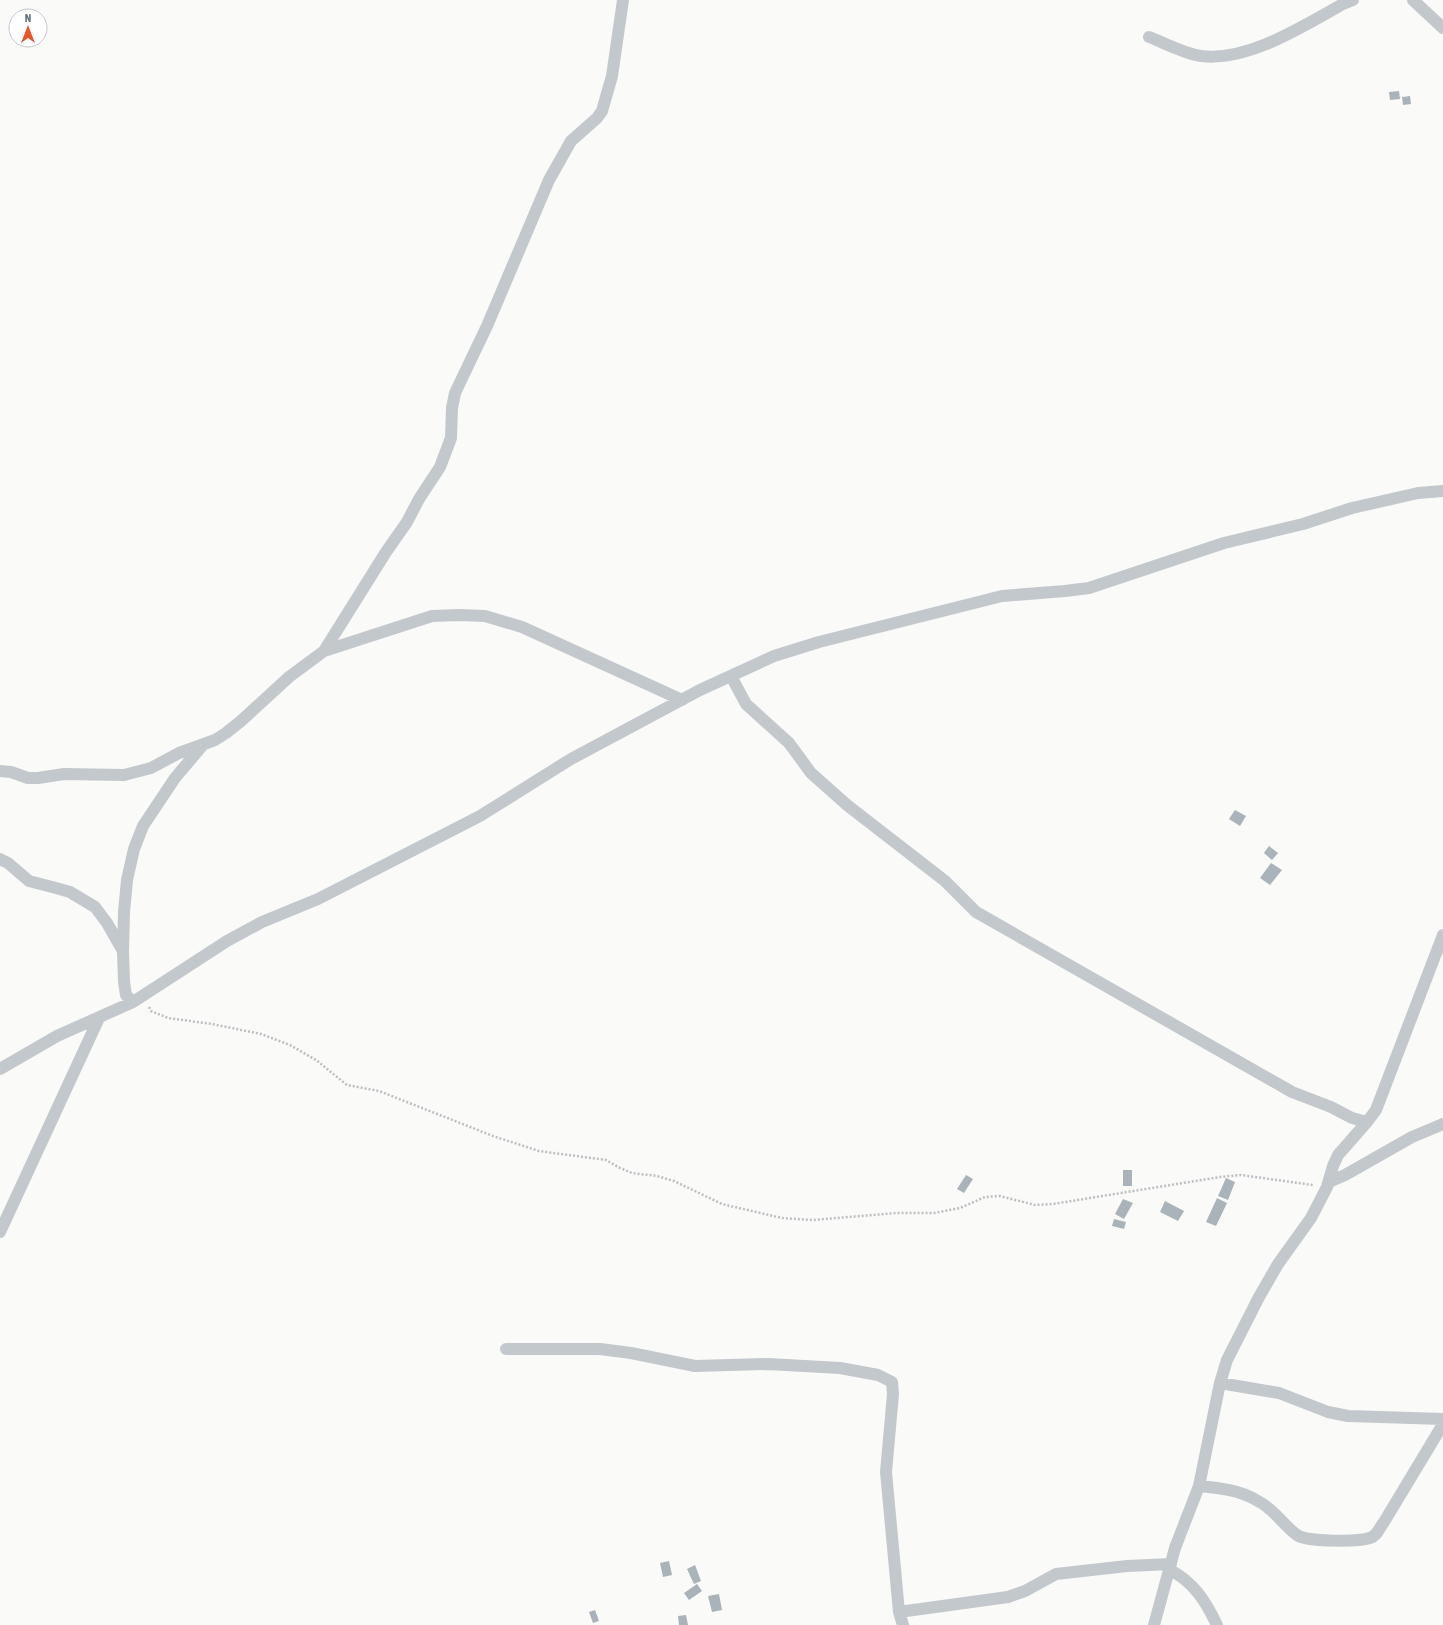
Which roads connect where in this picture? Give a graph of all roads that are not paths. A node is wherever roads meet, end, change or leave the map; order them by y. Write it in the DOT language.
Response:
graph roads {
  1 [pos="623,0"];
  2 [pos="1352,0"];
  3 [pos="1413,0"];
  4 [pos="1443,28"];
  5 [pos="1149,37"];
  6 [pos="1443,491"];
  7 [pos="324,651"];
  8 [pos="731,676"];
  9 [pos="682,700"];
  10 [pos="203,745"];
  11 [pos="0,771"];
  12 [pos="0,859"];
  13 [pos="1443,935"];
  14 [pos="123,951"];
  15 [pos="137,1000"];
  16 [pos="99,1018"];
  17 [pos="0,1069"];
  18 [pos="1367,1122"];
  19 [pos="1443,1124"];
  20 [pos="1328,1185"];
  21 [pos="0,1232"];
  22 [pos="506,1349"];
  23 [pos="1220,1383"];
  24 [pos="1443,1419"];
  25 [pos="1443,1424"];
  26 [pos="1199,1486"];
  27 [pos="1170,1567"];
  28 [pos="899,1612"];
  29 [pos="903,1625"];
  30 [pos="1154,1625"];
  31 [pos="1217,1625"];
  1 -- 7 [label="street"];
  2 -- 5 [label="street"];
  3 -- 4 [label="street"];
  6 -- 8 [label="street"];
  7 -- 9 [label="street"];
  7 -- 10 [label="street"];
  8 -- 9 [label="street"];
  8 -- 18 [label="street"];
  9 -- 15 [label="street"];
  10 -- 11 [label="street"];
  10 -- 14 [label="street"];
  12 -- 14 [label="street"];
  13 -- 18 [label="street"];
  14 -- 15 [label="street"];
  15 -- 16 [label="street"];
  16 -- 17 [label="street"];
  16 -- 21 [label="street"];
  18 -- 20 [label="street"];
  19 -- 20 [label="street"];
  20 -- 23 [label="street"];
  22 -- 28 [label="street"];
  23 -- 24 [label="street"];
  23 -- 26 [label="street"];
  25 -- 26 [label="street"];
  26 -- 27 [label="street"];
  27 -- 28 [label="street"];
  27 -- 30 [label="street"];
  27 -- 31 [label="street"];
  28 -- 29 [label="street"];
}
